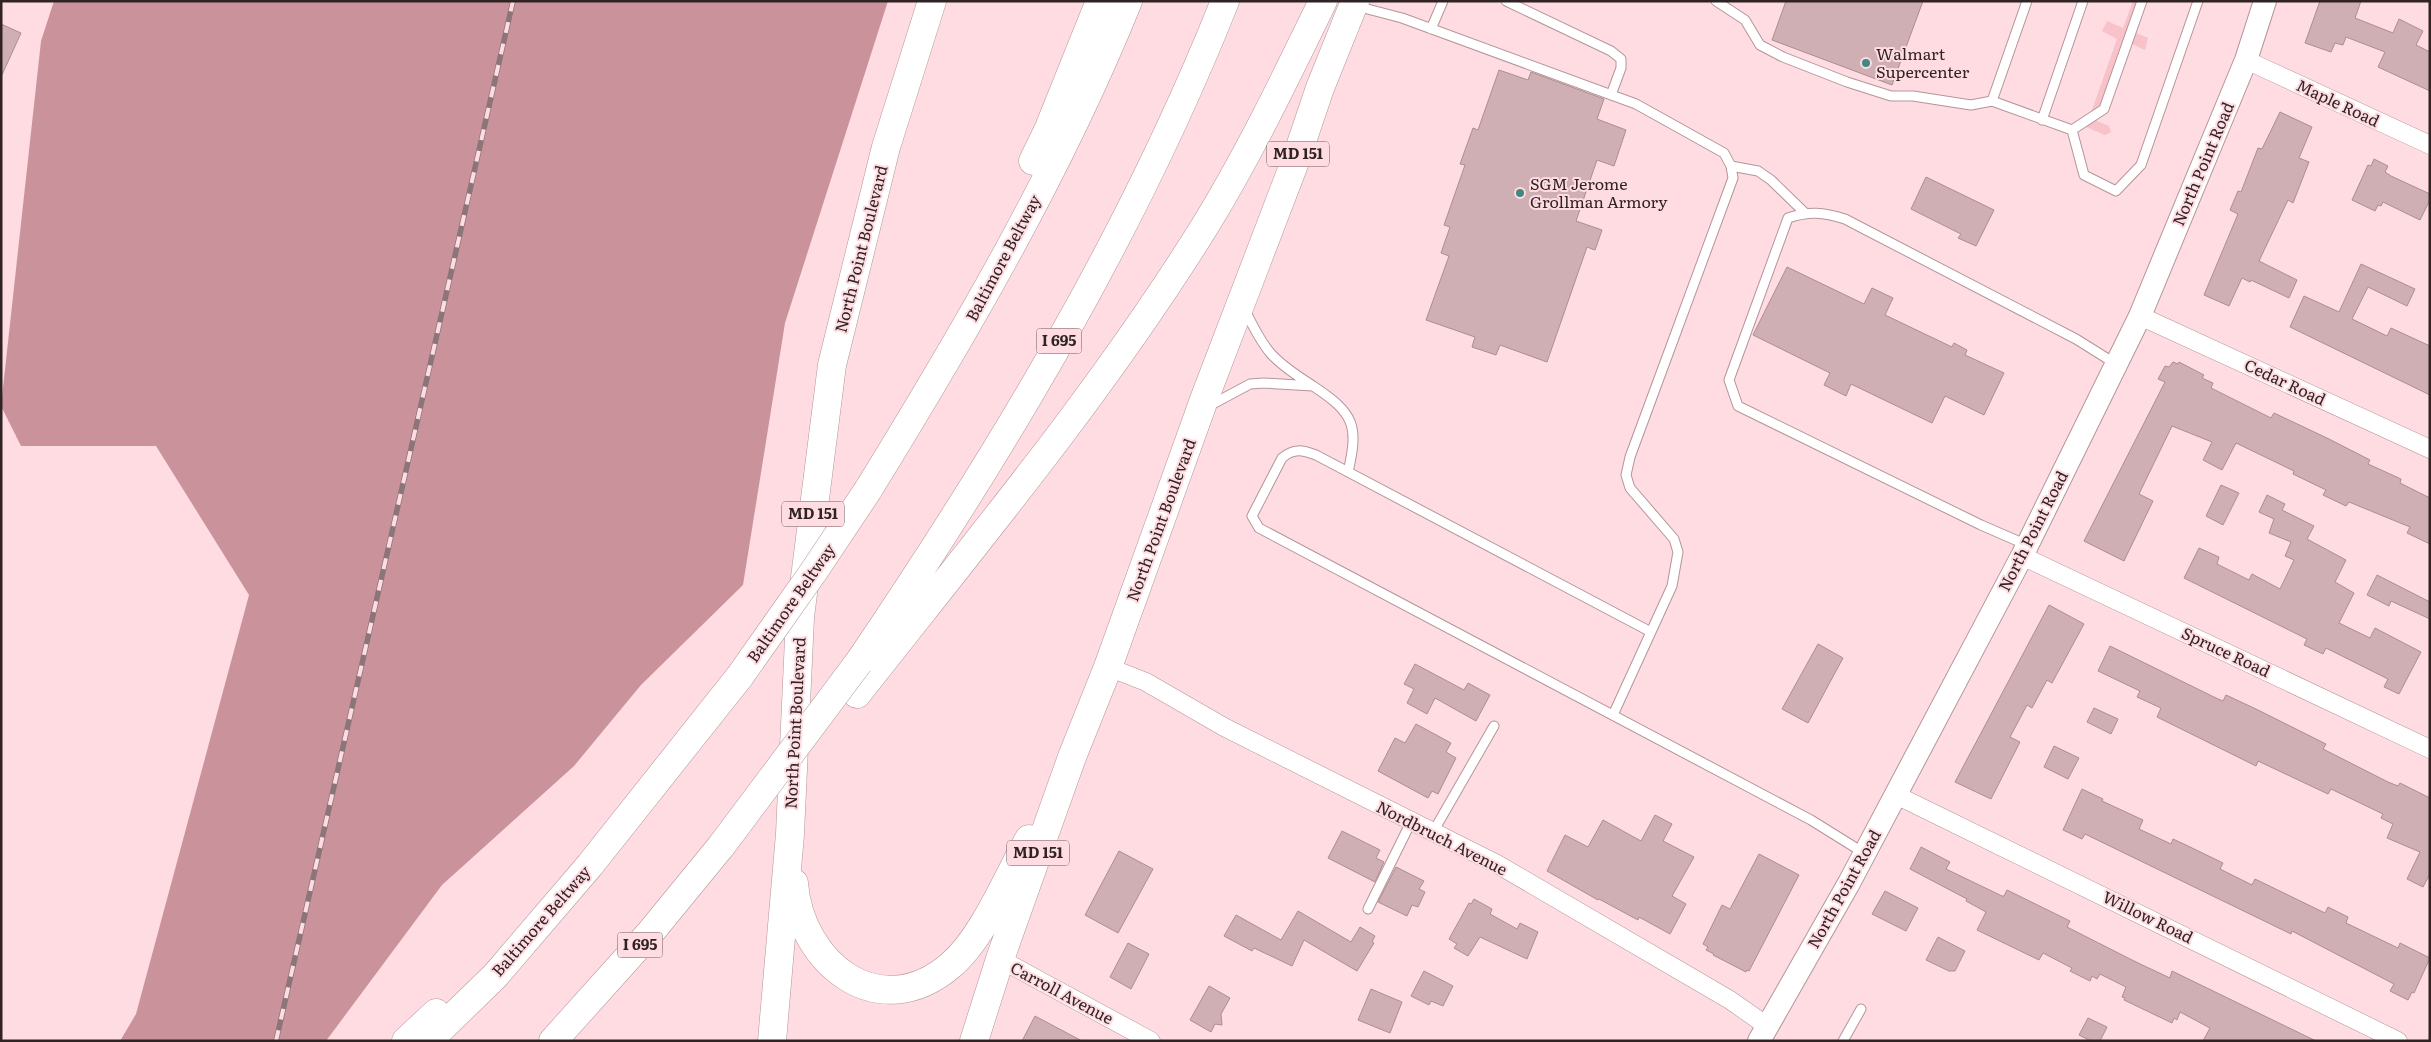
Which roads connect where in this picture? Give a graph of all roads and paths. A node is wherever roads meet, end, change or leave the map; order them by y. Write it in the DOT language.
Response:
graph roads {
  1 [pos="932,1"];
  2 [pos="1100,1"];
  3 [pos="1128,1"];
  4 [pos="1224,1"];
  5 [pos="1324,1"];
  6 [pos="1443,1"];
  7 [pos="1506,1"];
  8 [pos="1716,1"];
  9 [pos="2027,1"];
  10 [pos="2083,1"];
  11 [pos="2142,1"];
  12 [pos="2198,1"];
  13 [pos="2265,1"];
  14 [pos="1354,3"];
  15 [pos="1431,29"];
  16 [pos="2246,60"];
  17 [pos="1611,95"];
  18 [pos="1992,101"];
  19 [pos="2042,120"];
  20 [pos="2072,130"];
  21 [pos="2430,145"];
  22 [pos="1731,166"];
  23 [pos="1805,212"];
  24 [pos="1242,303"];
  25 [pos="2140,316"];
  26 [pos="2116,364"];
  27 [pos="1313,386"];
  28 [pos="1200,411"];
  29 [pos="2430,449"];
  30 [pos="1348,472"];
  31 [pos="868,490"];
  32 [pos="2024,551"];
  33 [pos="1651,632"];
  34 [pos="1108,667"];
  35 [pos="1613,715"];
  36 [pos="1494,726"];
  37 [pos="2430,749"];
  38 [pos="1072,758"];
  39 [pos="1896,795"];
  40 [pos="1411,822"];
  41 [pos="1433,832"];
  42 [pos="790,834"];
  43 [pos="722,845"];
  44 [pos="1865,853"];
  45 [pos="590,865"];
  46 [pos="1368,909"];
  47 [pos="1000,960"];
  48 [pos="1861,1009"];
  49 [pos="1763,1033"];
  50 [pos="406,1041"];
  51 [pos="428,1041"];
  52 [pos="553,1041"];
  53 [pos="772,1041"];
  54 [pos="974,1041"];
  55 [pos="1151,1041"];
  56 [pos="1843,1041"];
  57 [pos="2398,1041"];
  1 -- 42 [label="main road, North Point Boulevard / MD 151"];
  2 -- 31 [label="main road"];
  3 -- 31 [label="main road, Baltimore Beltway"];
  4 -- 43 [label="main road, I 695, bridge"];
  5 -- 43 [label="main road, bridge"];
  6 -- 15 [label="lane"];
  7 -- 17 [label="lane"];
  8 -- 18 [label="lane"];
  9 -- 18 [label="lane"];
  10 -- 19 [label="lane"];
  11 -- 20 [label="lane"];
  12 -- 20 [label="lane"];
  13 -- 16 [label="street, North Point Road"];
  14 -- 15 [label="lane"];
  14 -- 24 [label="main road, North Point Boulevard / MD 151"];
  15 -- 17 [label="lane"];
  16 -- 21 [label="street, Maple Road"];
  16 -- 25 [label="street, North Point Road"];
  17 -- 22 [label="lane"];
  18 -- 19 [label="lane"];
  19 -- 20 [label="lane"];
  22 -- 23 [label="lane"];
  22 -- 33 [label="lane"];
  23 -- 26 [label="lane"];
  23 -- 32 [label="lane"];
  24 -- 27 [label="lane"];
  24 -- 28 [label="main road, North Point Boulevard / MD 151"];
  25 -- 26 [label="street, North Point Road"];
  25 -- 29 [label="street, Cedar Road"];
  26 -- 32 [label="street, North Point Road"];
  27 -- 28 [label="lane"];
  27 -- 30 [label="lane"];
  28 -- 34 [label="main road, North Point Boulevard / MD 151"];
  30 -- 33 [label="lane"];
  30 -- 35 [label="lane"];
  31 -- 45 [label="main road, Baltimore Beltway, bridge"];
  32 -- 37 [label="street, Spruce Road"];
  32 -- 39 [label="street, North Point Road"];
  33 -- 35 [label="lane"];
  34 -- 38 [label="main road, North Point Boulevard / MD 151"];
  34 -- 40 [label="street, Nordbruch Avenue"];
  35 -- 44 [label="lane"];
  36 -- 41 [label="lane"];
  38 -- 42 [label="main road"];
  38 -- 47 [label="main road, North Point Boulevard / MD 151"];
  39 -- 44 [label="street, North Point Road"];
  39 -- 57 [label="street, Willow Road"];
  40 -- 41 [label="street, Nordbruch Avenue"];
  40 -- 46 [label="lane"];
  41 -- 49 [label="street, Nordbruch Avenue"];
  42 -- 53 [label="main road, North Point Boulevard / MD 151"];
  43 -- 52 [label="main road, I 695"];
  44 -- 49 [label="street, North Point Road"];
  45 -- 50 [label="main road"];
  45 -- 51 [label="main road, Baltimore Beltway"];
  47 -- 54 [label="main road, North Point Boulevard / MD 151"];
  47 -- 55 [label="street, Carroll Avenue"];
  48 -- 56 [label="lane"];
}
